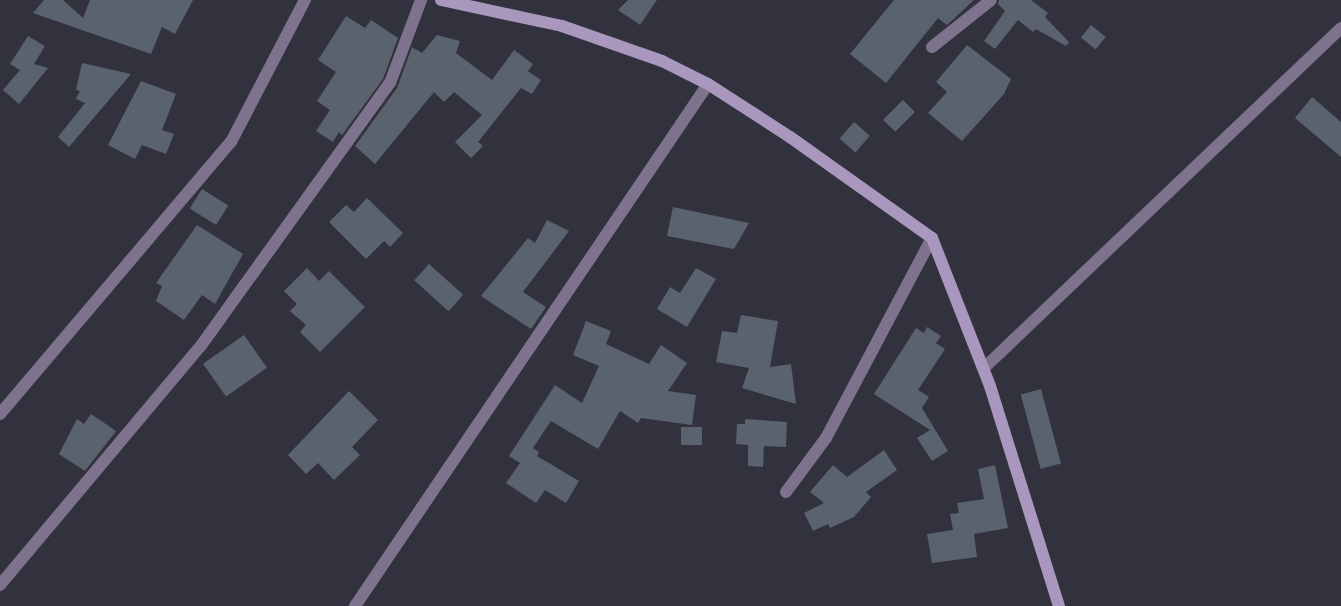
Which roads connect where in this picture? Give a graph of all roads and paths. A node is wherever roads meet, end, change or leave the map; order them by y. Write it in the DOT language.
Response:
graph roads {
  1 [pos="305,0"];
  2 [pos="421,0"];
  3 [pos="441,0"];
  4 [pos="991,0"];
  5 [pos="1341,28"];
  6 [pos="932,47"];
  7 [pos="708,84"];
  8 [pos="932,238"];
  9 [pos="984,368"];
  10 [pos="0,414"];
  11 [pos="786,492"];
  12 [pos="0,585"];
  13 [pos="1055,604"];
  14 [pos="355,606"];
  1 -- 10 [label="street"];
  2 -- 12 [label="street"];
  3 -- 7 [label="main road"];
  4 -- 6 [label="street"];
  5 -- 9 [label="street"];
  7 -- 8 [label="main road"];
  7 -- 14 [label="street"];
  8 -- 9 [label="main road"];
  8 -- 11 [label="street"];
  9 -- 13 [label="main road"];
}
